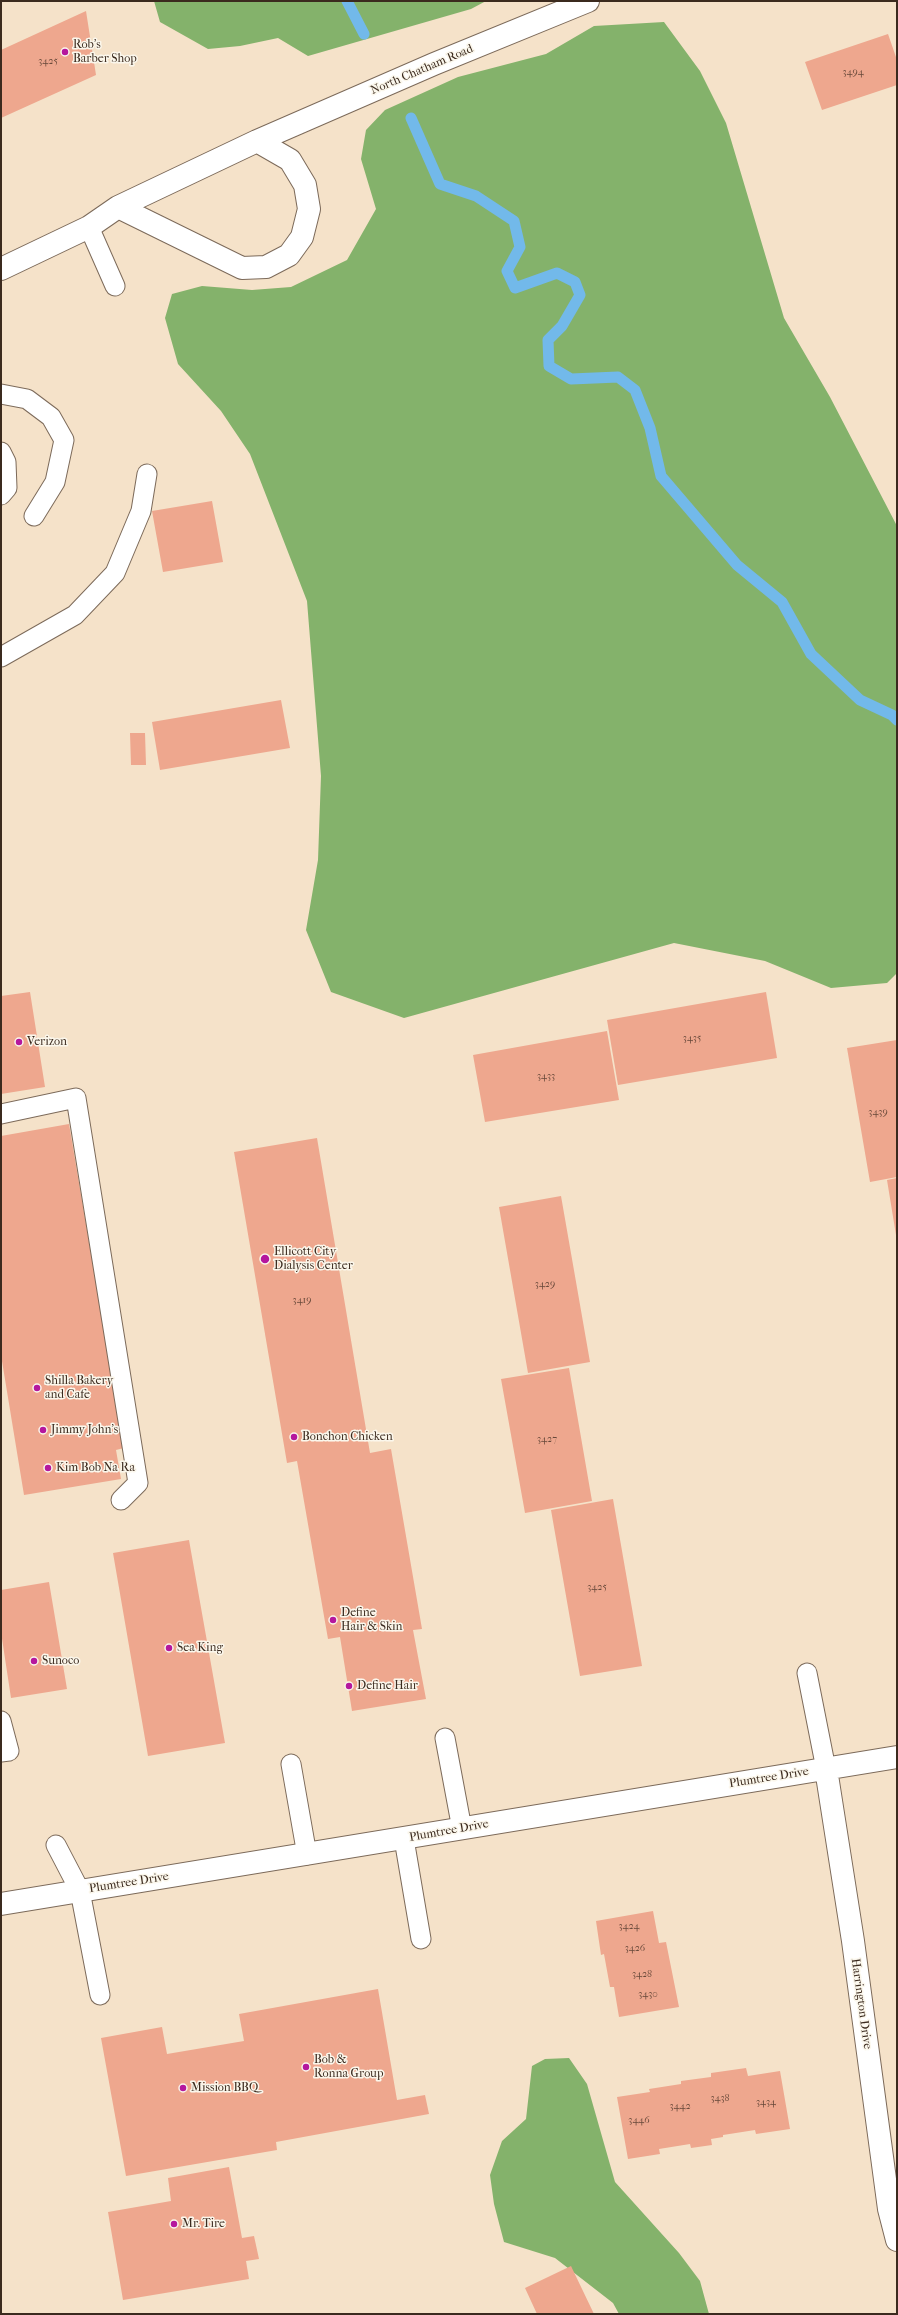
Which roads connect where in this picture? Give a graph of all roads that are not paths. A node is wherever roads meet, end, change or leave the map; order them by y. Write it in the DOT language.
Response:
graph roads {
  1 [pos="588,1"];
  2 [pos="257,141"];
  3 [pos="118,207"];
  4 [pos="89,227"];
  5 [pos="1,269"];
  6 [pos="115,286"];
  7 [pos="1,394"];
  8 [pos="1,452"];
  9 [pos="147,474"];
  10 [pos="1,496"];
  11 [pos="34,516"];
  12 [pos="1,657"];
  13 [pos="1,1114"];
  14 [pos="121,1500"];
  15 [pos="807,1673"];
  16 [pos="1,1721"];
  17 [pos="445,1738"];
  18 [pos="1,1752"];
  19 [pos="897,1757"];
  20 [pos="291,1764"];
  21 [pos="826,1769"];
  22 [pos="462,1829"];
  23 [pos="404,1839"];
  24 [pos="56,1845"];
  25 [pos="307,1855"];
  26 [pos="80,1891"];
  27 [pos="1,1904"];
  28 [pos="421,1939"];
  29 [pos="100,1995"];
  30 [pos="897,2240"];
  1 -- 2 [label="street, North Chatham Road"];
  2 -- 3 [label="street, North Chatham Road"];
  2 -- 3 [label="street"];
  3 -- 4 [label="street, North Chatham Road"];
  4 -- 5 [label="street, North Chatham Road"];
  4 -- 6 [label="lane"];
  7 -- 11 [label="lane"];
  8 -- 10 [label="lane"];
  9 -- 12 [label="lane"];
  13 -- 14 [label="lane"];
  15 -- 21 [label="lane"];
  16 -- 18 [label="lane"];
  17 -- 22 [label="lane"];
  19 -- 21 [label="street, Plumtree Drive"];
  20 -- 25 [label="lane"];
  21 -- 22 [label="street, Plumtree Drive"];
  21 -- 30 [label="street, Harrington Drive"];
  22 -- 23 [label="street, Plumtree Drive"];
  23 -- 25 [label="street, Plumtree Drive"];
  23 -- 28 [label="lane"];
  24 -- 26 [label="lane"];
  25 -- 26 [label="street, Plumtree Drive"];
  26 -- 27 [label="street, Plumtree Drive"];
  26 -- 29 [label="lane"];
}
